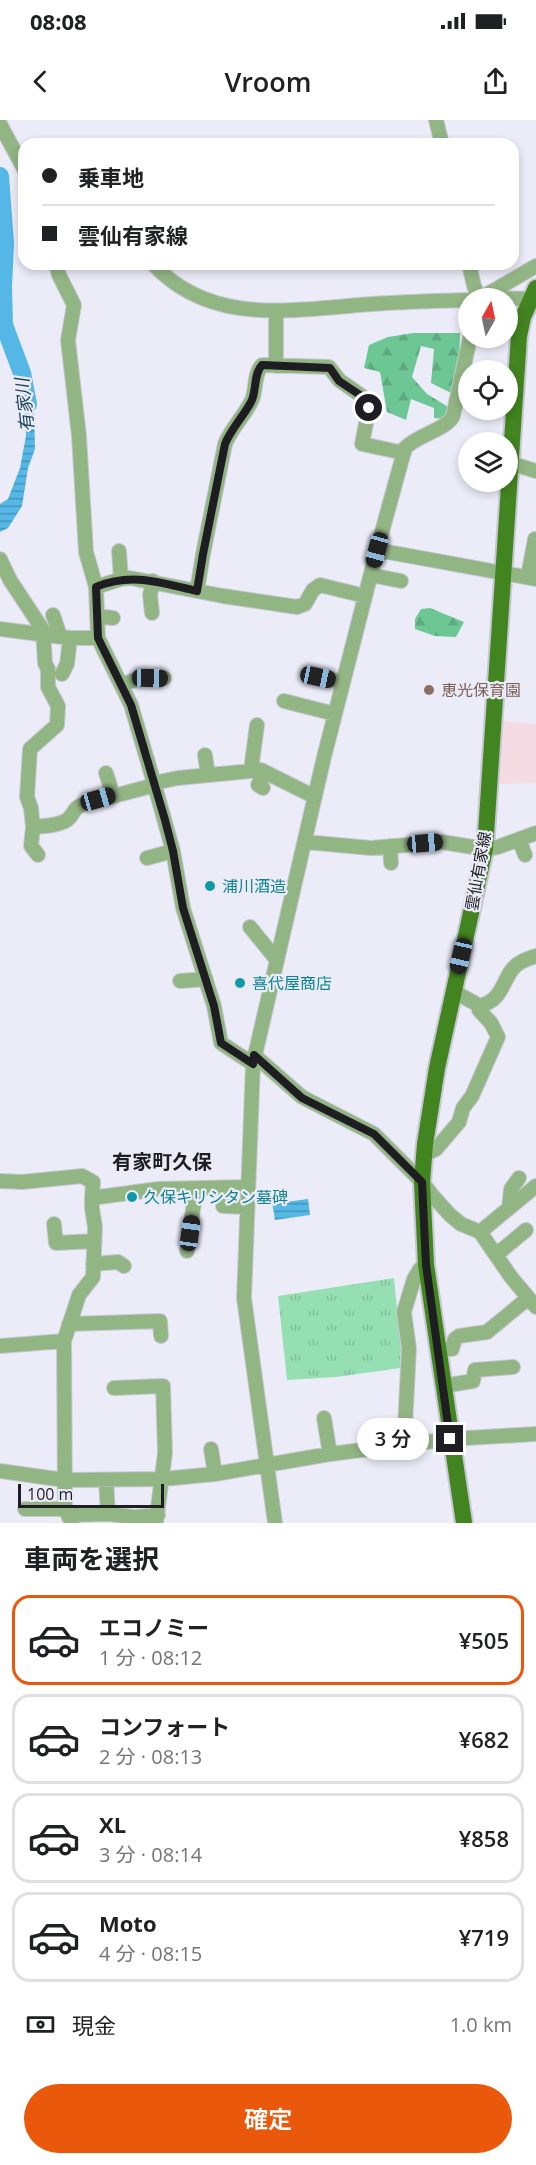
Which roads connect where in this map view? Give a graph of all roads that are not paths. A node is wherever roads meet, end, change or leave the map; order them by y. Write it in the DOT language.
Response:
graph roads {
  1 [pos="436,120"];
  2 [pos="0,124"];
  3 [pos="440,138"];
  4 [pos="18,158"];
  5 [pos="536,266"];
  6 [pos="58,270"];
  7 [pos="159,270"];
  8 [pos="470,270"];
  9 [pos="476,288"];
  10 [pos="498,288"];
  11 [pos="518,296"];
  12 [pos="534,296"];
  13 [pos="458,300"];
  14 [pos="276,311"];
  15 [pos="468,348"];
  16 [pos="276,366"];
  17 [pos="512,432"];
  18 [pos="404,453"];
  19 [pos="518,465"];
  20 [pos="536,471"];
  21 [pos="508,492"];
  22 [pos="535,539"];
  23 [pos="377,550"];
  24 [pos="119,551"];
  25 [pos="0,559"];
  26 [pos="503,572"];
  27 [pos="370,575"];
  28 [pos="158,578"];
  29 [pos="532,578"];
  30 [pos="121,579"];
  31 [pos="401,581"];
  32 [pos="96,587"];
  33 [pos="197,591"];
  34 [pos="365,596"];
  35 [pos="152,613"];
  36 [pos="53,615"];
  37 [pos="97,616"];
  38 [pos="113,618"];
  39 [pos="0,629"];
  40 [pos="44,634"];
  41 [pos="65,637"];
  42 [pos="98,638"];
  43 [pos="113,654"];
  44 [pos="62,674"];
  45 [pos="318,677"];
  46 [pos="118,678"];
  47 [pos="164,678"];
  48 [pos="343,682"];
  49 [pos="284,701"];
  50 [pos="335,714"];
  51 [pos="257,724"];
  52 [pos="205,755"];
  53 [pos="258,771"];
  54 [pos="106,773"];
  55 [pos="208,775"];
  56 [pos="155,784"];
  57 [pos="263,788"];
  58 [pos="113,795"];
  59 [pos="315,797"];
  60 [pos="33,827"];
  61 [pos="536,832"];
  62 [pos="519,839"];
  63 [pos="305,842"];
  64 [pos="390,846"];
  65 [pos="484,849"];
  66 [pos="173,851"];
  67 [pos="38,855"];
  68 [pos="525,855"];
  69 [pos="147,858"];
  70 [pos="391,863"];
  71 [pos="250,927"];
  72 [pos="536,956"];
  73 [pos="276,959"];
  74 [pos="206,979"];
  75 [pos="180,981"];
  76 [pos="453,991"];
  77 [pos="480,1006"];
  78 [pos="253,1059"];
  79 [pos="424,1155"];
  80 [pos="519,1178"];
  81 [pos="0,1180"];
  82 [pos="422,1182"];
  83 [pos="536,1186"];
  84 [pos="247,1187"];
  85 [pos="196,1189"];
  86 [pos="92,1198"];
  87 [pos="223,1206"];
  88 [pos="246,1207"];
  89 [pos="509,1208"];
  90 [pos="54,1224"];
  91 [pos="526,1230"];
  92 [pos="480,1232"];
  93 [pos="94,1241"];
  94 [pos="187,1251"];
  95 [pos="496,1255"];
  96 [pos="93,1264"];
  97 [pos="426,1265"];
  98 [pos="124,1266"];
  99 [pos="532,1303"];
  100 [pos="69,1324"];
  101 [pos="162,1336"];
  102 [pos="64,1341"];
  103 [pos="0,1346"];
  104 [pos="438,1349"];
  105 [pos="513,1367"];
  106 [pos="443,1386"];
  107 [pos="114,1388"];
  108 [pos="324,1418"];
  109 [pos="536,1434"];
  110 [pos="450,1439"];
  111 [pos="404,1446"];
  112 [pos="211,1449"];
  113 [pos="330,1454"];
  114 [pos="266,1465"];
  115 [pos="0,1471"];
  116 [pos="215,1474"];
  117 [pos="163,1479"];
  118 [pos="64,1480"];
  119 [pos="106,1480"];
  120 [pos="25,1509"];
  121 [pos="108,1514"];
  122 [pos="68,1516"];
  123 [pos="157,1519"];
  124 [pos="275,1523"];
  125 [pos="465,1523"];
  1 -- 3 [label="street"];
  2 -- 4 [label="street"];
  5 -- 10 [label="street"];
  6 -- 32 [label="street"];
  7 -- 14 [label="street"];
  8 -- 9 [label="street"];
  11 -- 12 [label="street"];
  12 -- 17 [label="main road, 雲仙有家線"];
  13 -- 14 [label="street"];
  14 -- 16 [label="street"];
  15 -- 18 [label="street"];
  16 -- 18 [label="street"];
  16 -- 33 [label="street"];
  18 -- 23 [label="street"];
  19 -- 20 [label="street"];
  21 -- 26 [label="main road, 雲仙有家線"];
  22 -- 29 [label="street"];
  23 -- 26 [label="street"];
  23 -- 27 [label="street"];
  24 -- 30 [label="street"];
  25 -- 40 [label="street"];
  26 -- 29 [label="street"];
  26 -- 65 [label="main road, 雲仙有家線"];
  27 -- 31 [label="street"];
  27 -- 34 [label="street"];
  28 -- 30 [label="street"];
  28 -- 33 [label="street"];
  28 -- 35 [label="street"];
  30 -- 32 [label="street"];
  32 -- 37 [label="street"];
  33 -- 34 [label="street"];
  34 -- 48 [label="street"];
  36 -- 41 [label="street"];
  37 -- 38 [label="street"];
  37 -- 42 [label="street"];
  39 -- 40 [label="street"];
  40 -- 41 [label="street"];
  40 -- 60 [label="street"];
  41 -- 42 [label="street"];
  41 -- 44 [label="street"];
  42 -- 46 [label="street"];
  43 -- 46 [label="street"];
  45 -- 48 [label="street"];
  46 -- 47 [label="street"];
  46 -- 56 [label="street"];
  48 -- 50 [label="street"];
  49 -- 50 [label="street"];
  50 -- 59 [label="street"];
  51 -- 53 [label="street"];
  52 -- 55 [label="street"];
  53 -- 55 [label="street"];
  53 -- 57 [label="street"];
  53 -- 59 [label="street"];
  54 -- 58 [label="street"];
  55 -- 56 [label="street"];
  56 -- 58 [label="street"];
  56 -- 66 [label="street"];
  58 -- 60 [label="street"];
  59 -- 63 [label="street"];
  60 -- 67 [label="street"];
  61 -- 62 [label="street"];
  62 -- 65 [label="street"];
  62 -- 68 [label="street"];
  63 -- 64 [label="street"];
  63 -- 73 [label="street"];
  64 -- 65 [label="street"];
  64 -- 70 [label="street"];
  65 -- 76 [label="main road, 雲仙有家線"];
  66 -- 69 [label="street"];
  66 -- 74 [label="street"];
  71 -- 73 [label="street"];
  72 -- 77 [label="street"];
  73 -- 78 [label="street"];
  74 -- 75 [label="street"];
  74 -- 78 [label="street"];
  76 -- 77 [label="street"];
  76 -- 79 [label="main road, 雲仙有家線"];
  77 -- 79 [label="street"];
  78 -- 82 [label="street"];
  78 -- 84 [label="street"];
  79 -- 82 [label="main road, 雲仙有家線"];
  80 -- 89 [label="street"];
  81 -- 86 [label="street"];
  82 -- 92 [label="street"];
  82 -- 97 [label="main road, 雲仙有家線"];
  83 -- 89 [label="street"];
  84 -- 85 [label="street"];
  84 -- 88 [label="street"];
  85 -- 86 [label="street"];
  85 -- 94 [label="street"];
  86 -- 93 [label="street"];
  87 -- 88 [label="street"];
  88 -- 114 [label="street"];
  89 -- 92 [label="street"];
  90 -- 93 [label="street"];
  91 -- 95 [label="street"];
  92 -- 95 [label="street"];
  93 -- 96 [label="street"];
  95 -- 99 [label="street"];
  96 -- 98 [label="street"];
  96 -- 100 [label="street"];
  97 -- 104 [label="main road, 雲仙有家線"];
  97 -- 111 [label="street"];
  99 -- 104 [label="street"];
  100 -- 101 [label="street"];
  100 -- 102 [label="street"];
  102 -- 103 [label="street"];
  102 -- 118 [label="street"];
  104 -- 106 [label="main road, 雲仙有家線"];
  105 -- 106 [label="street"];
  106 -- 110 [label="main road, 雲仙有家線"];
  107 -- 117 [label="street"];
  108 -- 113 [label="street"];
  109 -- 110 [label="street"];
  110 -- 111 [label="street"];
  110 -- 125 [label="main road, 雲仙有家線"];
  111 -- 113 [label="street"];
  112 -- 116 [label="street"];
  113 -- 114 [label="street"];
  114 -- 116 [label="street"];
  114 -- 124 [label="street"];
  115 -- 118 [label="street"];
  116 -- 117 [label="street"];
  117 -- 119 [label="street"];
  117 -- 123 [label="street"];
  118 -- 119 [label="street"];
  118 -- 122 [label="street"];
  119 -- 121 [label="street"];
  120 -- 122 [label="street"];
  121 -- 122 [label="street"];
  121 -- 123 [label="street"];
}
